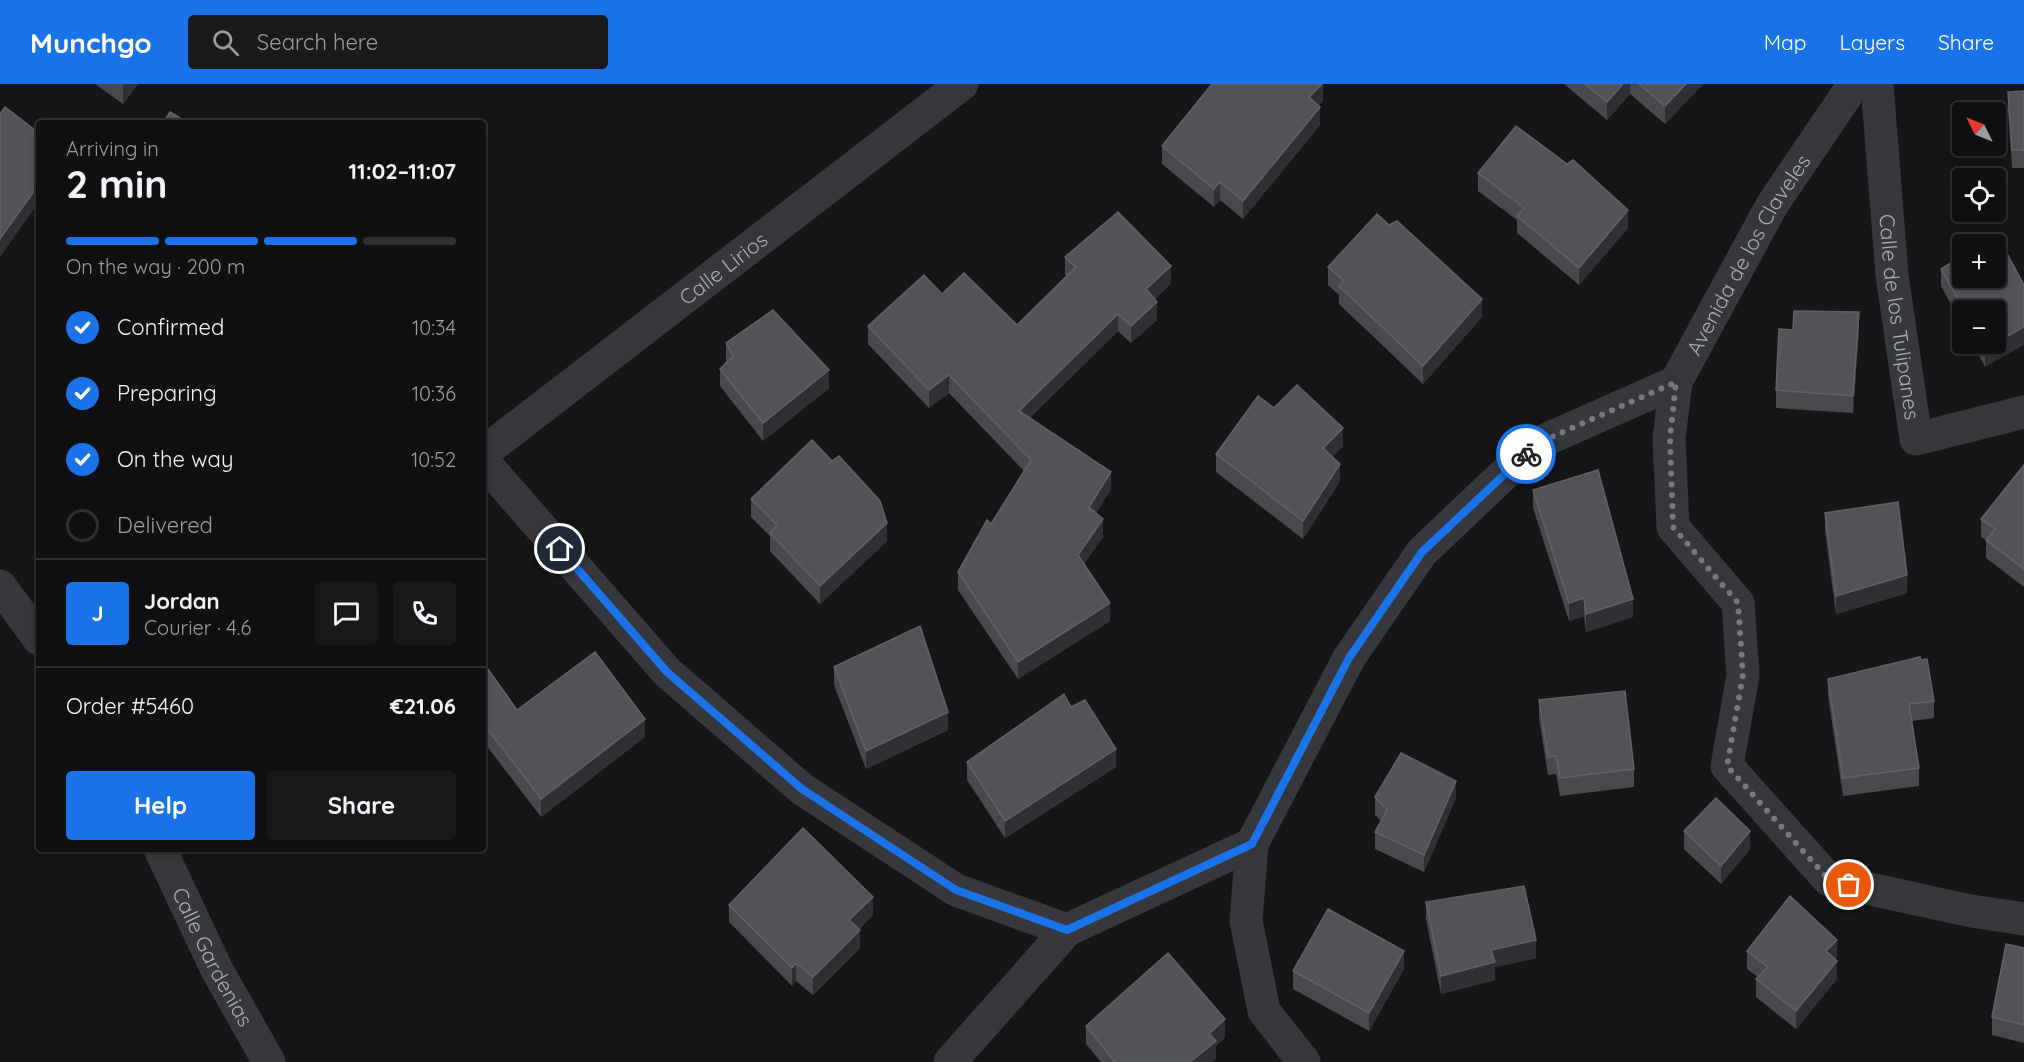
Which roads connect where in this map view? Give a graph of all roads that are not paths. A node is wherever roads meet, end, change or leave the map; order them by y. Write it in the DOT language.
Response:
graph roads {
  1 [pos="962,84"];
  2 [pos="1854,84"];
  3 [pos="1877,84"];
  4 [pos="1676,382"];
  5 [pos="2024,412"];
  6 [pos="486,451"];
  7 [pos="486,464"];
  8 [pos="0,586"];
  9 [pos="36,635"];
  10 [pos="1252,844"];
  11 [pos="161,852"];
  12 [pos="2024,919"];
  13 [pos="1067,930"];
  14 [pos="269,1062"];
  15 [pos="950,1062"];
  16 [pos="1304,1062"];
  1 -- 6 [label="street, Calle Lirios"];
  2 -- 4 [label="street, Avenida de los Claveles"];
  3 -- 5 [label="street, Calle de los Tulipanes"];
  4 -- 10 [label="street"];
  4 -- 12 [label="street"];
  7 -- 13 [label="street"];
  8 -- 9 [label="street"];
  10 -- 13 [label="street"];
  10 -- 16 [label="street"];
  11 -- 14 [label="street, Calle Gardenias"];
  13 -- 15 [label="street"];
}
